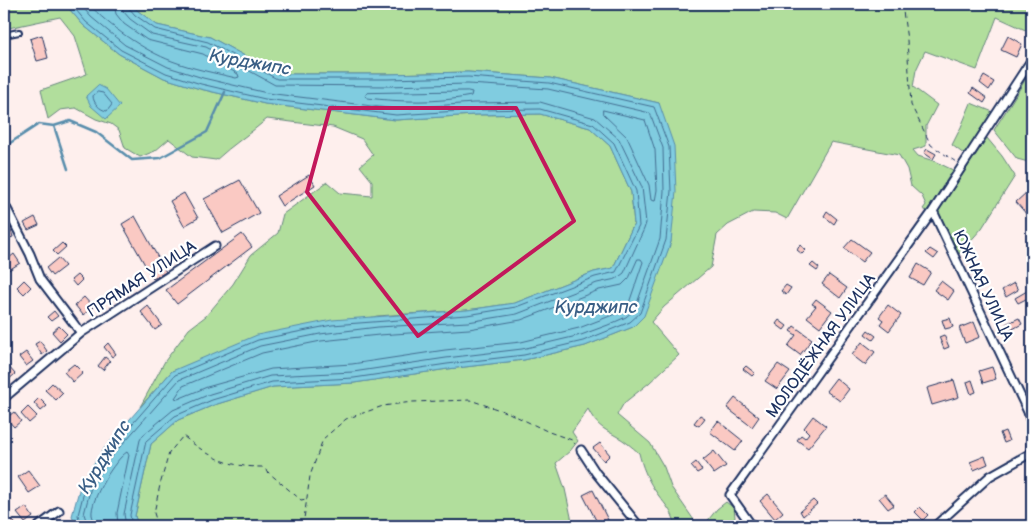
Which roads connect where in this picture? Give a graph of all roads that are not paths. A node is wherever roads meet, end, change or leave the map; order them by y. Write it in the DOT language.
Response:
graph roads {
  1 [pos="19,32"];
  2 [pos="4,35"];
  3 [pos="1032,59"];
  4 [pos="7,210"];
  5 [pos="933,211"];
  6 [pos="215,246"];
  7 [pos="81,334"];
  8 [pos="4,398"];
  9 [pos="1030,411"];
  10 [pos="1032,427"];
  11 [pos="581,450"];
  12 [pos="59,511"];
  13 [pos="39,526"];
  14 [pos="639,526"];
  15 [pos="752,526"];
  16 [pos="935,526"];
  1 -- 2 [label="lane"];
  3 -- 5 [label="street, МОЛОДЁЖНАЯ УЛИЦА"];
  4 -- 7 [label="street, ПРЯМАЯ УЛИЦА"];
  5 -- 9 [label="street, ЮЖНАЯ УЛИЦА"];
  5 -- 15 [label="street, МОЛОДЁЖНАЯ УЛИЦА"];
  6 -- 7 [label="street, ПРЯМАЯ УЛИЦА"];
  7 -- 8 [label="street, ПРЯМАЯ УЛИЦА"];
  9 -- 10 [label="street, ЮЖНАЯ УЛИЦА"];
  10 -- 16 [label="street, ЮЖНАЯ УЛИЦА"];
  11 -- 14 [label="street"];
  12 -- 13 [label="street"];
}
